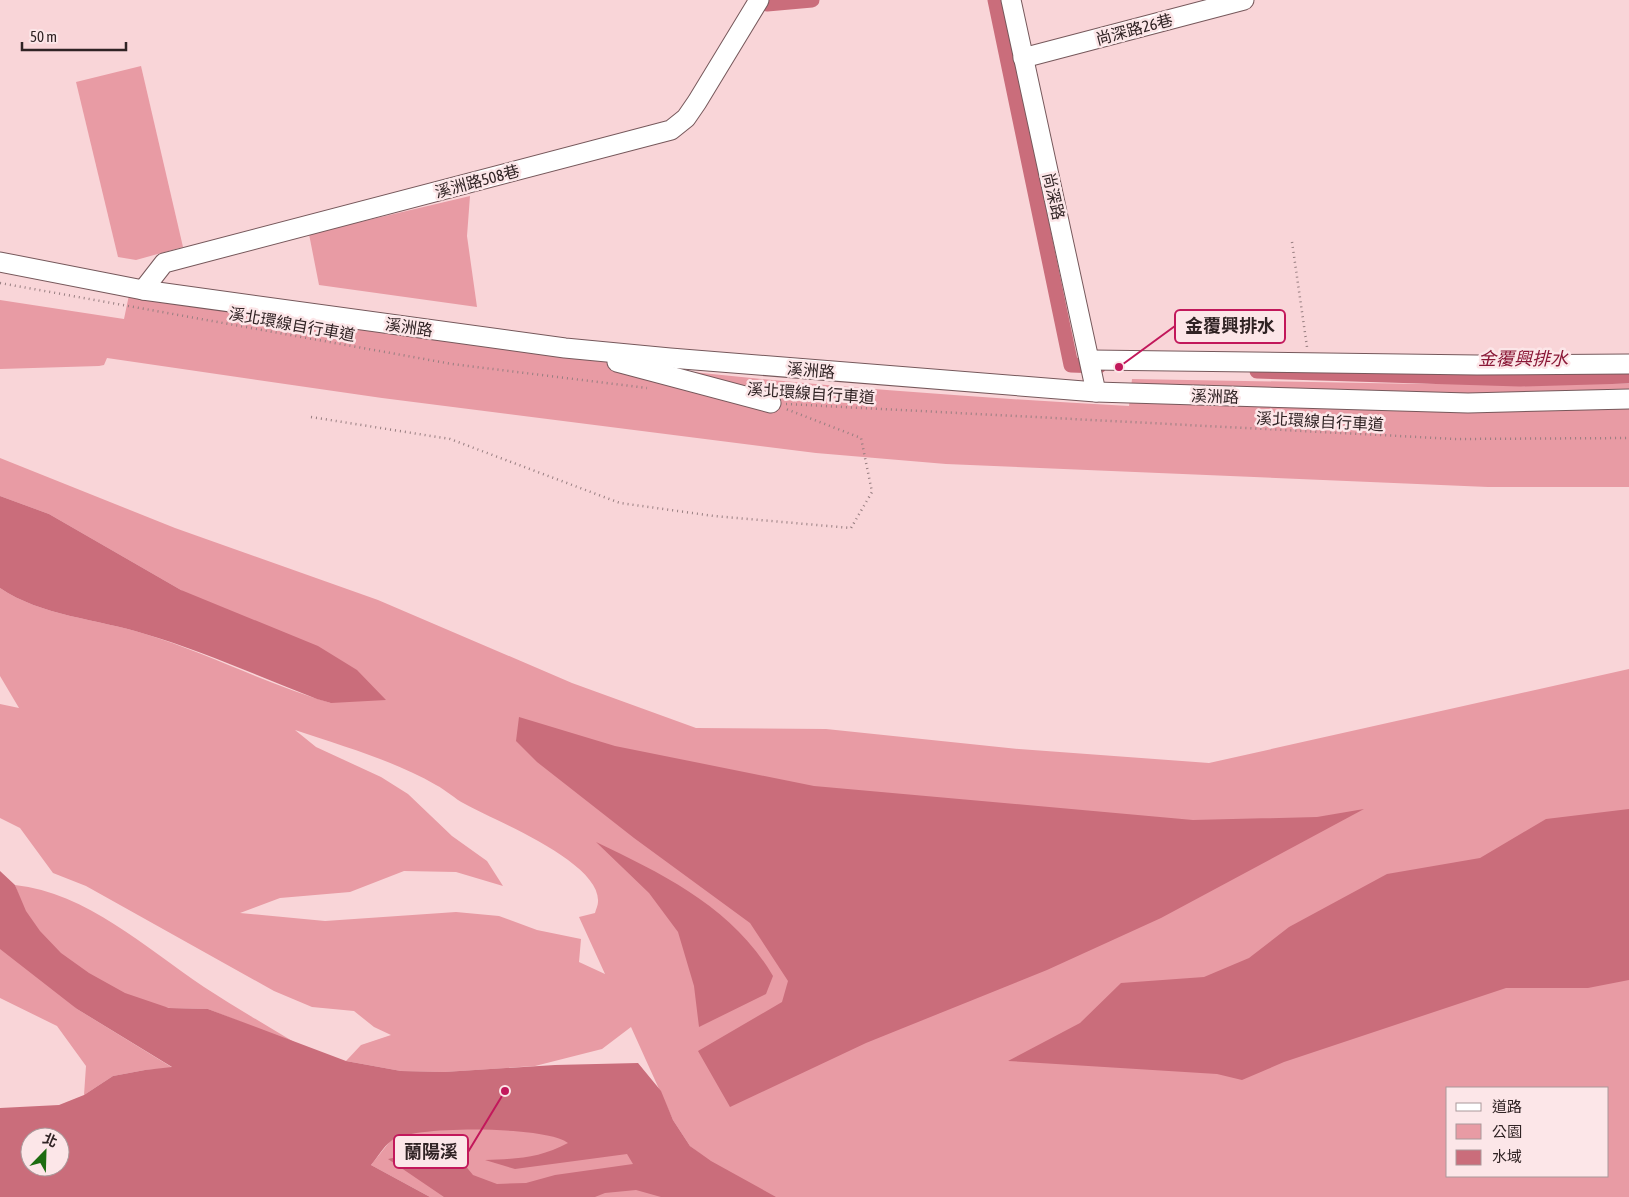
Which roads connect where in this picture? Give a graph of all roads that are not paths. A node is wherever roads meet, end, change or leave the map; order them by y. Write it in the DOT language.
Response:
graph roads {
  1 [pos="759,0"];
  2 [pos="1011,0"];
  3 [pos="1244,0"];
  4 [pos="1023,58"];
  5 [pos="0,262"];
  6 [pos="143,290"];
  7 [pos="565,348"];
  8 [pos="1090,360"];
  9 [pos="1629,364"];
  10 [pos="1096,392"];
  11 [pos="1629,399"];
  12 [pos="771,403"];
  1 -- 6 [label="street, 溪洲路508巷"];
  2 -- 4 [label="street, 尚深路"];
  3 -- 4 [label="street, 尚深路26巷"];
  4 -- 8 [label="street, 尚深路"];
  5 -- 6 [label="street, 溪洲路"];
  6 -- 7 [label="street, 溪洲路"];
  7 -- 10 [label="street, 溪洲路"];
  7 -- 12 [label="street"];
  8 -- 9 [label="street"];
  8 -- 10 [label="street, 尚深路"];
  10 -- 11 [label="street, 溪洲路"];
}
